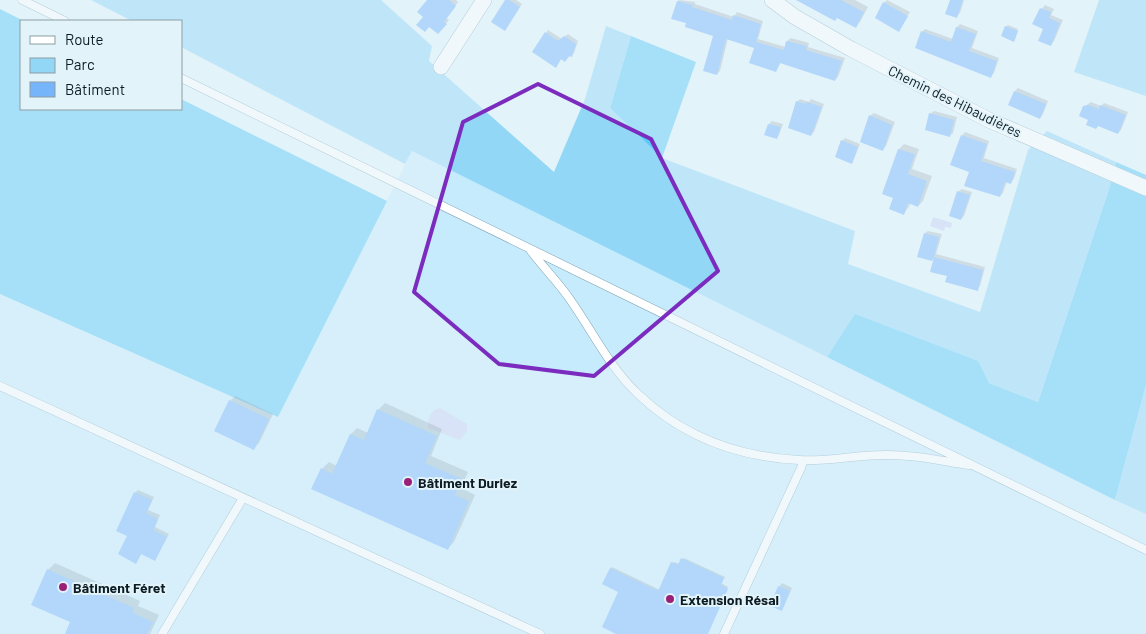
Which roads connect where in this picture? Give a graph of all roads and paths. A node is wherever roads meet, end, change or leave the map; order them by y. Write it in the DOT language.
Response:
graph roads {
  1 [pos="22,0"];
  2 [pos="484,0"];
  3 [pos="772,0"];
  4 [pos="63,20"];
  5 [pos="441,67"];
  6 [pos="182,78"];
  7 [pos="1146,188"];
  8 [pos="528,248"];
  9 [pos="0,386"];
  10 [pos="802,461"];
  11 [pos="978,467"];
  12 [pos="243,498"];
  13 [pos="1146,550"];
  14 [pos="162,634"];
  15 [pos="540,634"];
  16 [pos="724,634"];
  1 -- 4 [label="lane"];
  2 -- 5 [label="street"];
  3 -- 7 [label="street, Chemin des Hibaudières"];
  6 -- 8 [label="lane"];
  8 -- 10 [label="lane"];
  8 -- 11 [label="lane"];
  9 -- 12 [label="lane"];
  10 -- 11 [label="lane"];
  10 -- 16 [label="lane"];
  11 -- 13 [label="lane"];
  12 -- 14 [label="lane"];
  12 -- 15 [label="lane"];
}
